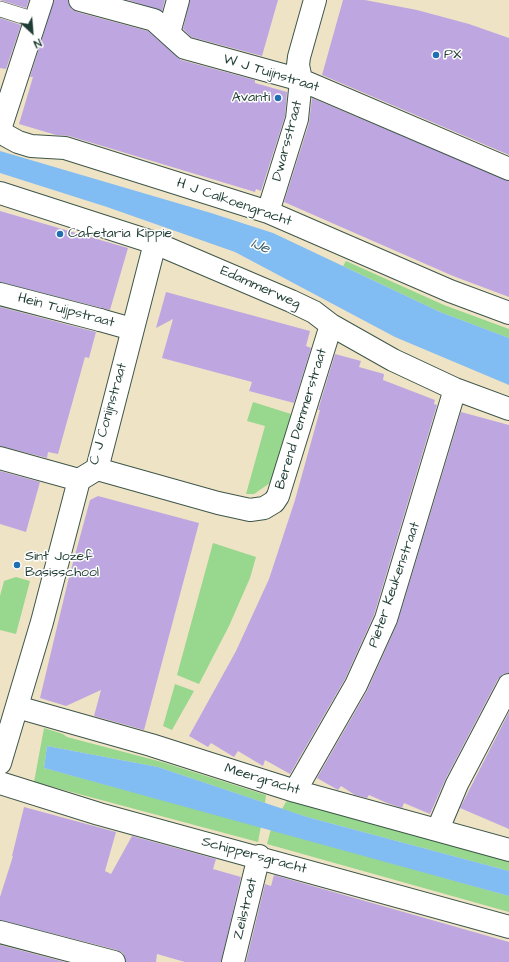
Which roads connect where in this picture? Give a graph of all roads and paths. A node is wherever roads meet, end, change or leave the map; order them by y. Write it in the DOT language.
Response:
graph roads {
  1 [pos="80,0"];
  2 [pos="178,0"];
  3 [pos="315,0"];
  4 [pos="0,9"];
  5 [pos="39,10"];
  6 [pos="168,33"];
  7 [pos="301,80"];
  8 [pos="0,129"];
  9 [pos="509,169"];
  10 [pos="0,193"];
  11 [pos="268,212"];
  12 [pos="154,243"];
  13 [pos="0,294"];
  14 [pos="509,313"];
  15 [pos="331,325"];
  16 [pos="132,328"];
  17 [pos="455,389"];
  18 [pos="509,409"];
  19 [pos="0,458"];
  20 [pos="97,469"];
  21 [pos="79,480"];
  22 [pos="509,685"];
  23 [pos="17,707"];
  24 [pos="0,763"];
  25 [pos="0,783"];
  26 [pos="295,791"];
  27 [pos="438,830"];
  28 [pos="509,850"];
  29 [pos="259,856"];
  30 [pos="509,927"];
  31 [pos="0,932"];
  32 [pos="114,962"];
  33 [pos="233,962"];
  1 -- 6 [label="street, W J Tuijnstraat"];
  2 -- 6 [label="street"];
  3 -- 7 [label="street, Dwarsstraat"];
  4 -- 5 [label="lane"];
  5 -- 8 [label="street"];
  6 -- 7 [label="street, W J Tuijnstraat"];
  7 -- 9 [label="street, W J Tuijnstraat"];
  7 -- 11 [label="street, Dwarsstraat"];
  8 -- 11 [label="street, H J Calkoengracht"];
  10 -- 12 [label="street, Edammerweg"];
  11 -- 14 [label="street, H J Calkoengracht"];
  12 -- 15 [label="street, Edammerweg"];
  12 -- 16 [label="street, C J Conijnstraat"];
  13 -- 16 [label="street, Hein Tuijpstraat"];
  15 -- 17 [label="street, Edammerweg"];
  15 -- 20 [label="street, Berend Demmerstraat"];
  16 -- 20 [label="street, C J Conijnstraat"];
  17 -- 18 [label="street, Edammerweg"];
  17 -- 26 [label="street, Pieter Keukenstraat"];
  19 -- 21 [label="street"];
  20 -- 21 [label="street, C J Conijnstraat"];
  21 -- 23 [label="street, C J Conijnstraat"];
  22 -- 27 [label="street"];
  23 -- 24 [label="street, C J Conijnstraat"];
  23 -- 26 [label="street, Meergracht"];
  25 -- 29 [label="street, Schippersgracht"];
  26 -- 27 [label="street, Meergracht"];
  27 -- 28 [label="street, Meergracht"];
  29 -- 30 [label="street, Schippersgracht"];
  29 -- 33 [label="street, Zeilstraat"];
  31 -- 32 [label="street"];
}
